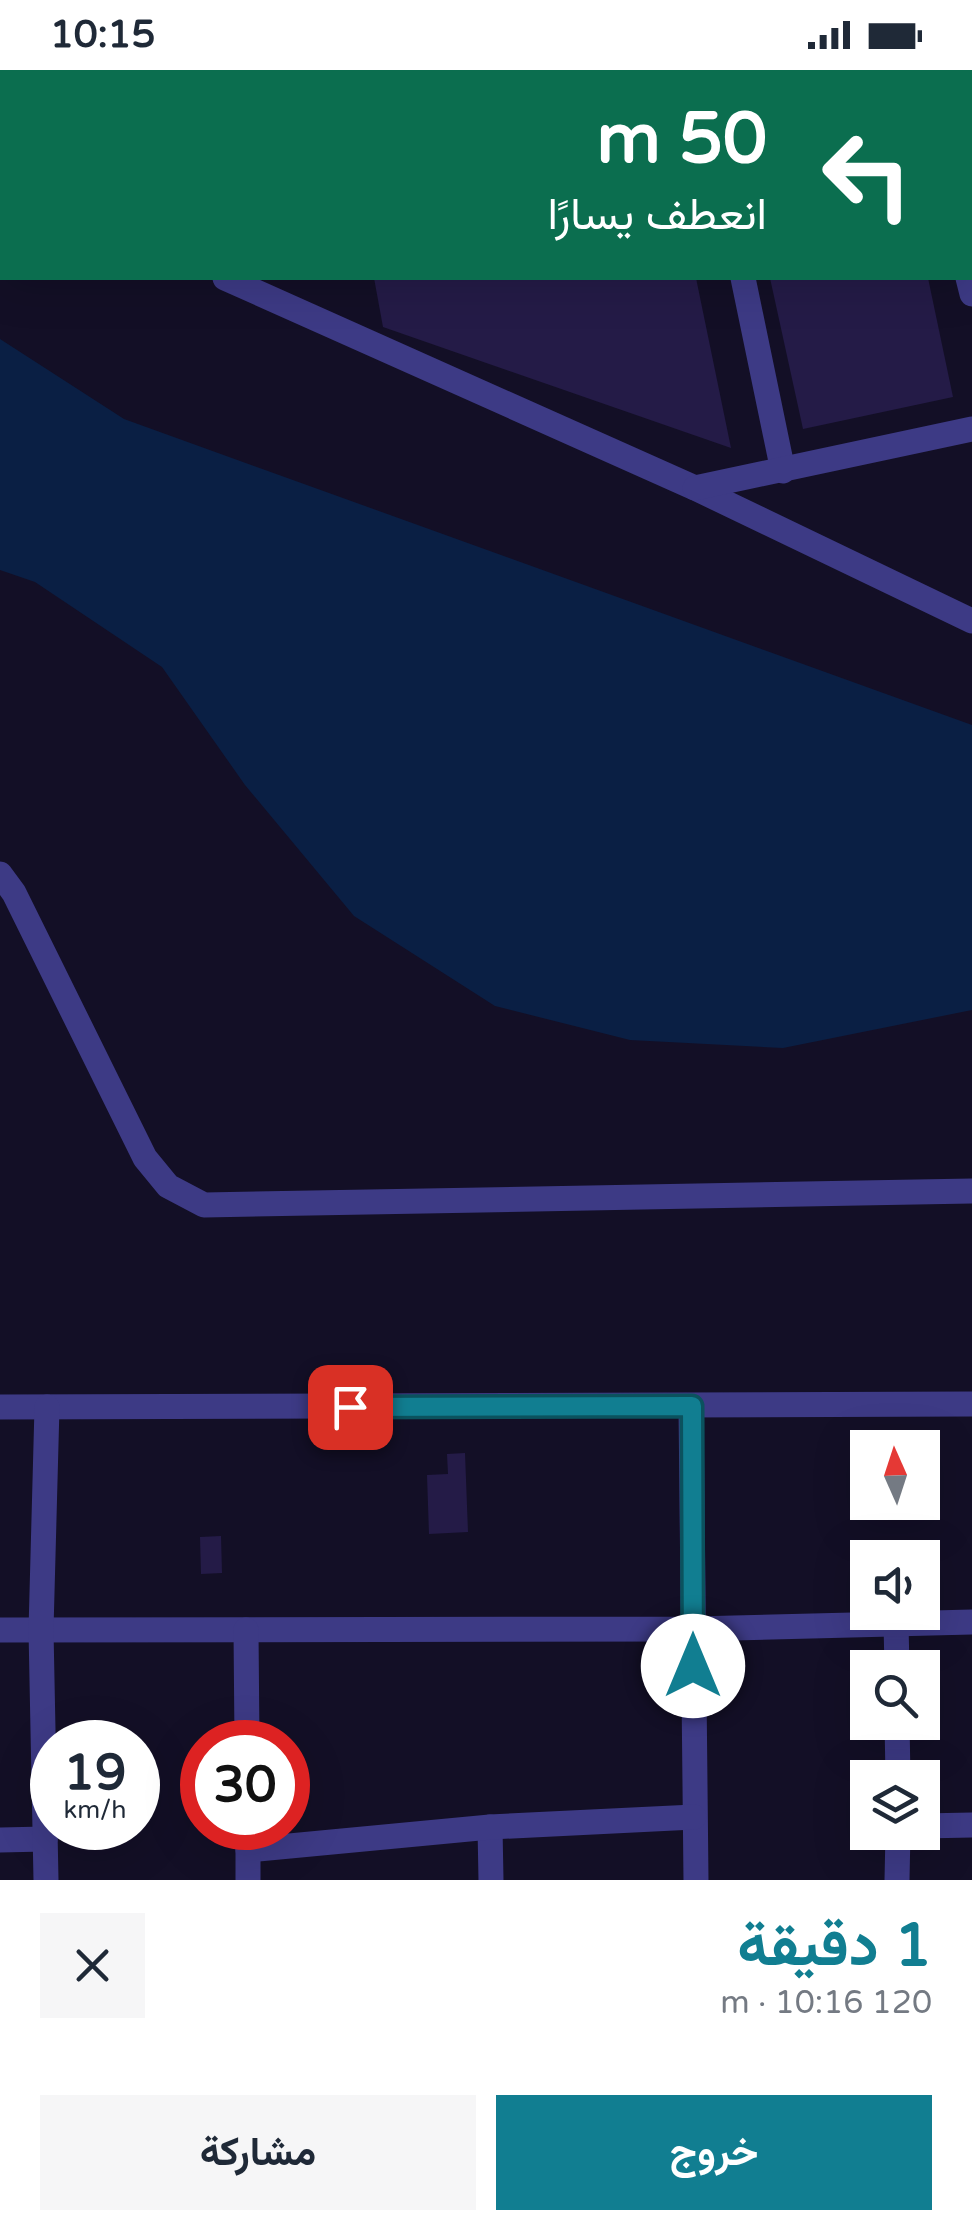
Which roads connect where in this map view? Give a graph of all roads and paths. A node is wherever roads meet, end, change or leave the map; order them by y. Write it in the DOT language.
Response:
graph roads {
  1 [pos="230,280"];
  2 [pos="742,280"];
  3 [pos="972,429"];
  4 [pos="783,470"];
  5 [pos="696,488"];
  6 [pos="972,620"];
  7 [pos="0,874"];
  8 [pos="972,1191"];
  9 [pos="972,1404"];
  10 [pos="692,1406"];
  11 [pos="47,1407"];
  12 [pos="0,1408"];
  13 [pos="972,1622"];
  14 [pos="940,1623"];
  15 [pos="850,1625"];
  16 [pos="692,1629"];
  17 [pos="0,1630"];
  18 [pos="42,1630"];
  19 [pos="246,1630"];
  20 [pos="43,1720"];
  21 [pos="247,1720"];
  22 [pos="694,1817"];
  23 [pos="972,1825"];
  24 [pos="940,1826"];
  25 [pos="490,1827"];
  26 [pos="310,1835"];
  27 [pos="30,1839"];
  28 [pos="0,1840"];
  29 [pos="45,1850"];
  30 [pos="248,1850"];
  31 [pos="898,1850"];
  32 [pos="46,1880"];
  33 [pos="248,1880"];
  34 [pos="491,1880"];
  35 [pos="696,1880"];
  36 [pos="897,1880"];
  1 -- 5 [label="street"];
  2 -- 4 [label="street"];
  3 -- 4 [label="street"];
  4 -- 5 [label="street"];
  5 -- 6 [label="street"];
  7 -- 8 [label="street"];
  9 -- 10 [label="street"];
  10 -- 11 [label="street"];
  10 -- 16 [label="street"];
  11 -- 12 [label="street"];
  11 -- 18 [label="street"];
  13 -- 14 [label="street"];
  15 -- 16 [label="street"];
  16 -- 19 [label="street"];
  16 -- 22 [label="street"];
  17 -- 18 [label="street"];
  18 -- 19 [label="street"];
  18 -- 20 [label="street"];
  19 -- 21 [label="street"];
  22 -- 25 [label="street"];
  22 -- 35 [label="street"];
  23 -- 24 [label="street"];
  25 -- 26 [label="street"];
  25 -- 34 [label="street"];
  27 -- 28 [label="street"];
  29 -- 32 [label="street"];
  30 -- 33 [label="street"];
  31 -- 36 [label="street"];
}
